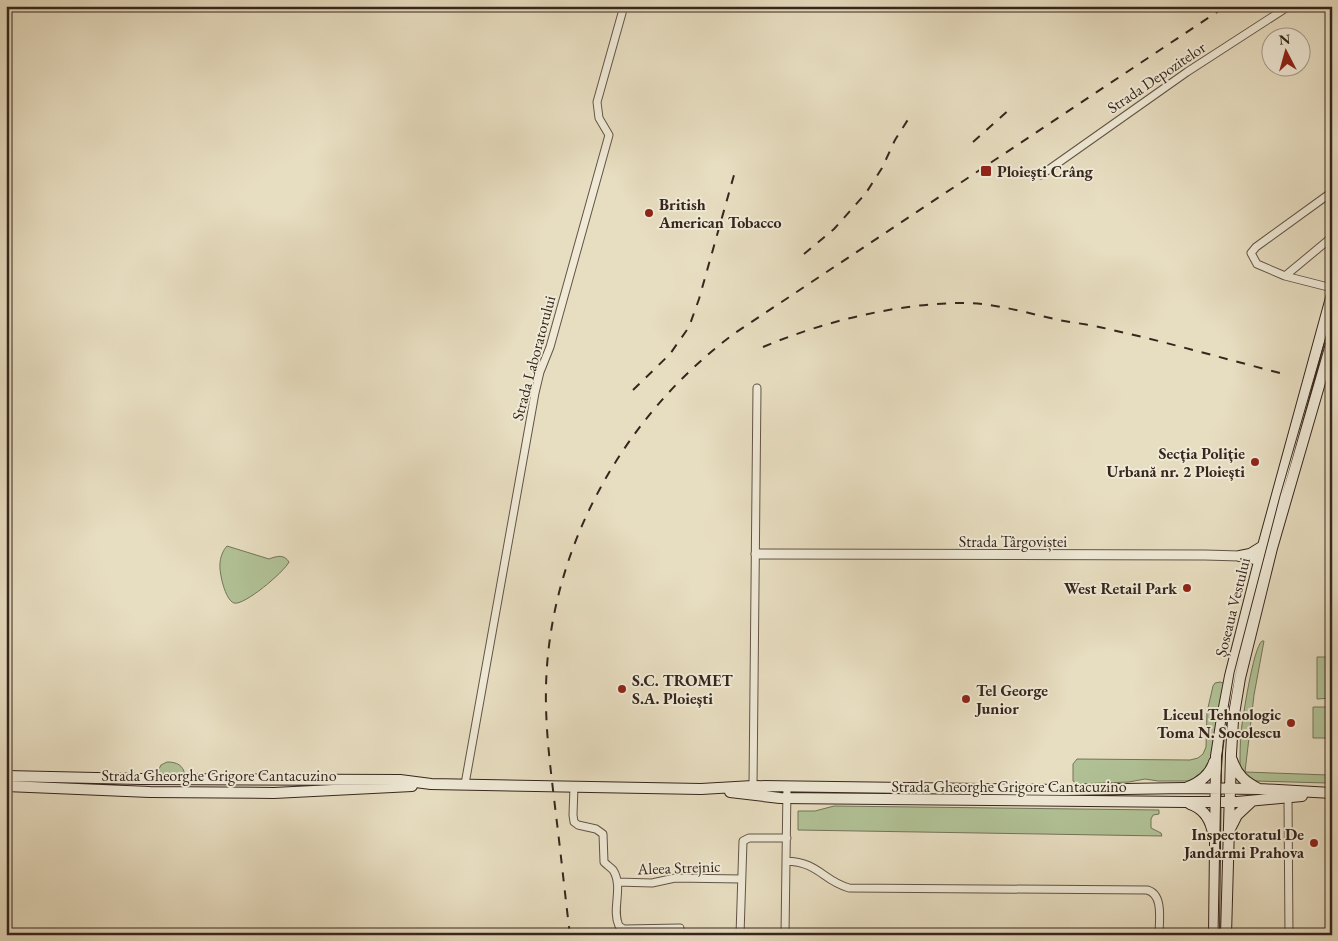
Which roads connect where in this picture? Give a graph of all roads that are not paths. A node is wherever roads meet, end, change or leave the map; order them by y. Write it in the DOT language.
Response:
graph roads {
  1 [pos="624,6"];
  2 [pos="1289,6"];
  3 [pos="1041,175"];
  4 [pos="1332,192"];
  5 [pos="1332,237"];
  6 [pos="1284,276"];
  7 [pos="1332,288"];
  8 [pos="1332,294"];
  9 [pos="1332,340"];
  10 [pos="756,388"];
  11 [pos="1263,546"];
  12 [pos="756,554"];
  13 [pos="1240,556"];
  14 [pos="1264,561"];
  15 [pos="1256,572"];
  16 [pos="1230,754"];
  17 [pos="1216,756"];
  18 [pos="6,776"];
  19 [pos="431,784"];
  20 [pos="465,784"];
  21 [pos="6,786"];
  22 [pos="574,786"];
  23 [pos="787,787"];
  24 [pos="1186,788"];
  25 [pos="1215,788"];
  26 [pos="1229,789"];
  27 [pos="1259,789"];
  28 [pos="753,791"];
  29 [pos="1318,793"];
  30 [pos="1332,793"];
  31 [pos="787,798"];
  32 [pos="1288,798"];
  33 [pos="1252,801"];
  34 [pos="1187,802"];
  35 [pos="1214,802"];
  36 [pos="1229,802"];
  37 [pos="1214,837"];
  38 [pos="787,838"];
  39 [pos="1228,838"];
  40 [pos="786,861"];
  41 [pos="741,879"];
  42 [pos="617,882"];
  43 [pos="680,928"];
  44 [pos="620,931"];
  45 [pos="740,935"];
  46 [pos="785,935"];
  47 [pos="1159,935"];
  48 [pos="1214,935"];
  49 [pos="1226,935"];
  50 [pos="1289,935"];
  1 -- 20 [label="street, Strada Laboratorului"];
  2 -- 3 [label="street, Strada Depozitelor"];
  4 -- 6 [label="street"];
  5 -- 6 [label="street"];
  6 -- 7 [label="street"];
  8 -- 11 [label="main road, Șoseaua Vestului"];
  9 -- 14 [label="main road, Șoseaua Vestului"];
  10 -- 12 [label="street"];
  11 -- 13 [label="main road"];
  11 -- 14 [label="main road, Șoseaua Vestului"];
  12 -- 13 [label="street, Strada Târgoviștei"];
  12 -- 28 [label="street"];
  13 -- 14 [label="street, Strada Târgoviștei"];
  13 -- 15 [label="main road"];
  14 -- 15 [label="main road, Șoseaua Vestului"];
  14 -- 16 [label="main road, Șoseaua Vestului"];
  15 -- 17 [label="main road, Șoseaua Vestului"];
  16 -- 26 [label="main road, Șoseaua Vestului"];
  16 -- 27 [label="main road"];
  17 -- 24 [label="main road"];
  17 -- 25 [label="main road, Șoseaua Vestului"];
  18 -- 19 [label="main road, Strada Gheorghe Grigore Cantacuzino"];
  19 -- 20 [label="main road, Strada Gheorghe Grigore Cantacuzino"];
  19 -- 21 [label="main road, Strada Gheorghe Grigore Cantacuzino"];
  20 -- 22 [label="main road, Strada Gheorghe Grigore Cantacuzino"];
  22 -- 28 [label="main road, Strada Gheorghe Grigore Cantacuzino"];
  22 -- 42 [label="street, Aleea Strejnic"];
  23 -- 24 [label="main road, Strada Gheorghe Grigore Cantacuzino"];
  23 -- 28 [label="main road, Strada Gheorghe Grigore Cantacuzino"];
  23 -- 31 [label="street"];
  24 -- 25 [label="main road, Strada Gheorghe Grigore Cantacuzino"];
  25 -- 26 [label="main road, Strada Gheorghe Grigore Cantacuzino"];
  25 -- 35 [label="main road, Șoseaua Vestului"];
  26 -- 27 [label="main road, Strada Gheorghe Grigore Cantacuzino"];
  26 -- 36 [label="main road, Șoseaua Vestului"];
  27 -- 29 [label="main road, Strada Gheorghe Grigore Cantacuzino"];
  28 -- 31 [label="main road, Strada Gheorghe Grigore Cantacuzino"];
  29 -- 30 [label="main road, Strada Gheorghe Grigore Cantacuzino"];
  29 -- 32 [label="main road, Strada Gheorghe Grigore Cantacuzino"];
  31 -- 34 [label="main road, Strada Gheorghe Grigore Cantacuzino"];
  31 -- 38 [label="street"];
  32 -- 33 [label="main road, Strada Gheorghe Grigore Cantacuzino"];
  32 -- 50 [label="street"];
  33 -- 36 [label="main road, Strada Gheorghe Grigore Cantacuzino"];
  33 -- 39 [label="main road"];
  34 -- 35 [label="main road, Strada Gheorghe Grigore Cantacuzino"];
  34 -- 37 [label="main road"];
  35 -- 36 [label="main road, Strada Gheorghe Grigore Cantacuzino"];
  35 -- 37 [label="main road, Șoseaua Vestului"];
  36 -- 39 [label="main road, Șoseaua Vestului"];
  37 -- 48 [label="main road, Șoseaua Vestului"];
  38 -- 40 [label="street"];
  38 -- 41 [label="street, Aleea Strejnic"];
  39 -- 49 [label="main road, Șoseaua Vestului"];
  40 -- 46 [label="street"];
  40 -- 47 [label="street"];
  41 -- 42 [label="street, Aleea Strejnic"];
  41 -- 45 [label="street, Aleea Strejnic"];
  42 -- 44 [label="street, Aleea Strejnic"];
  43 -- 44 [label="street, Aleea Strejnic"];
}
